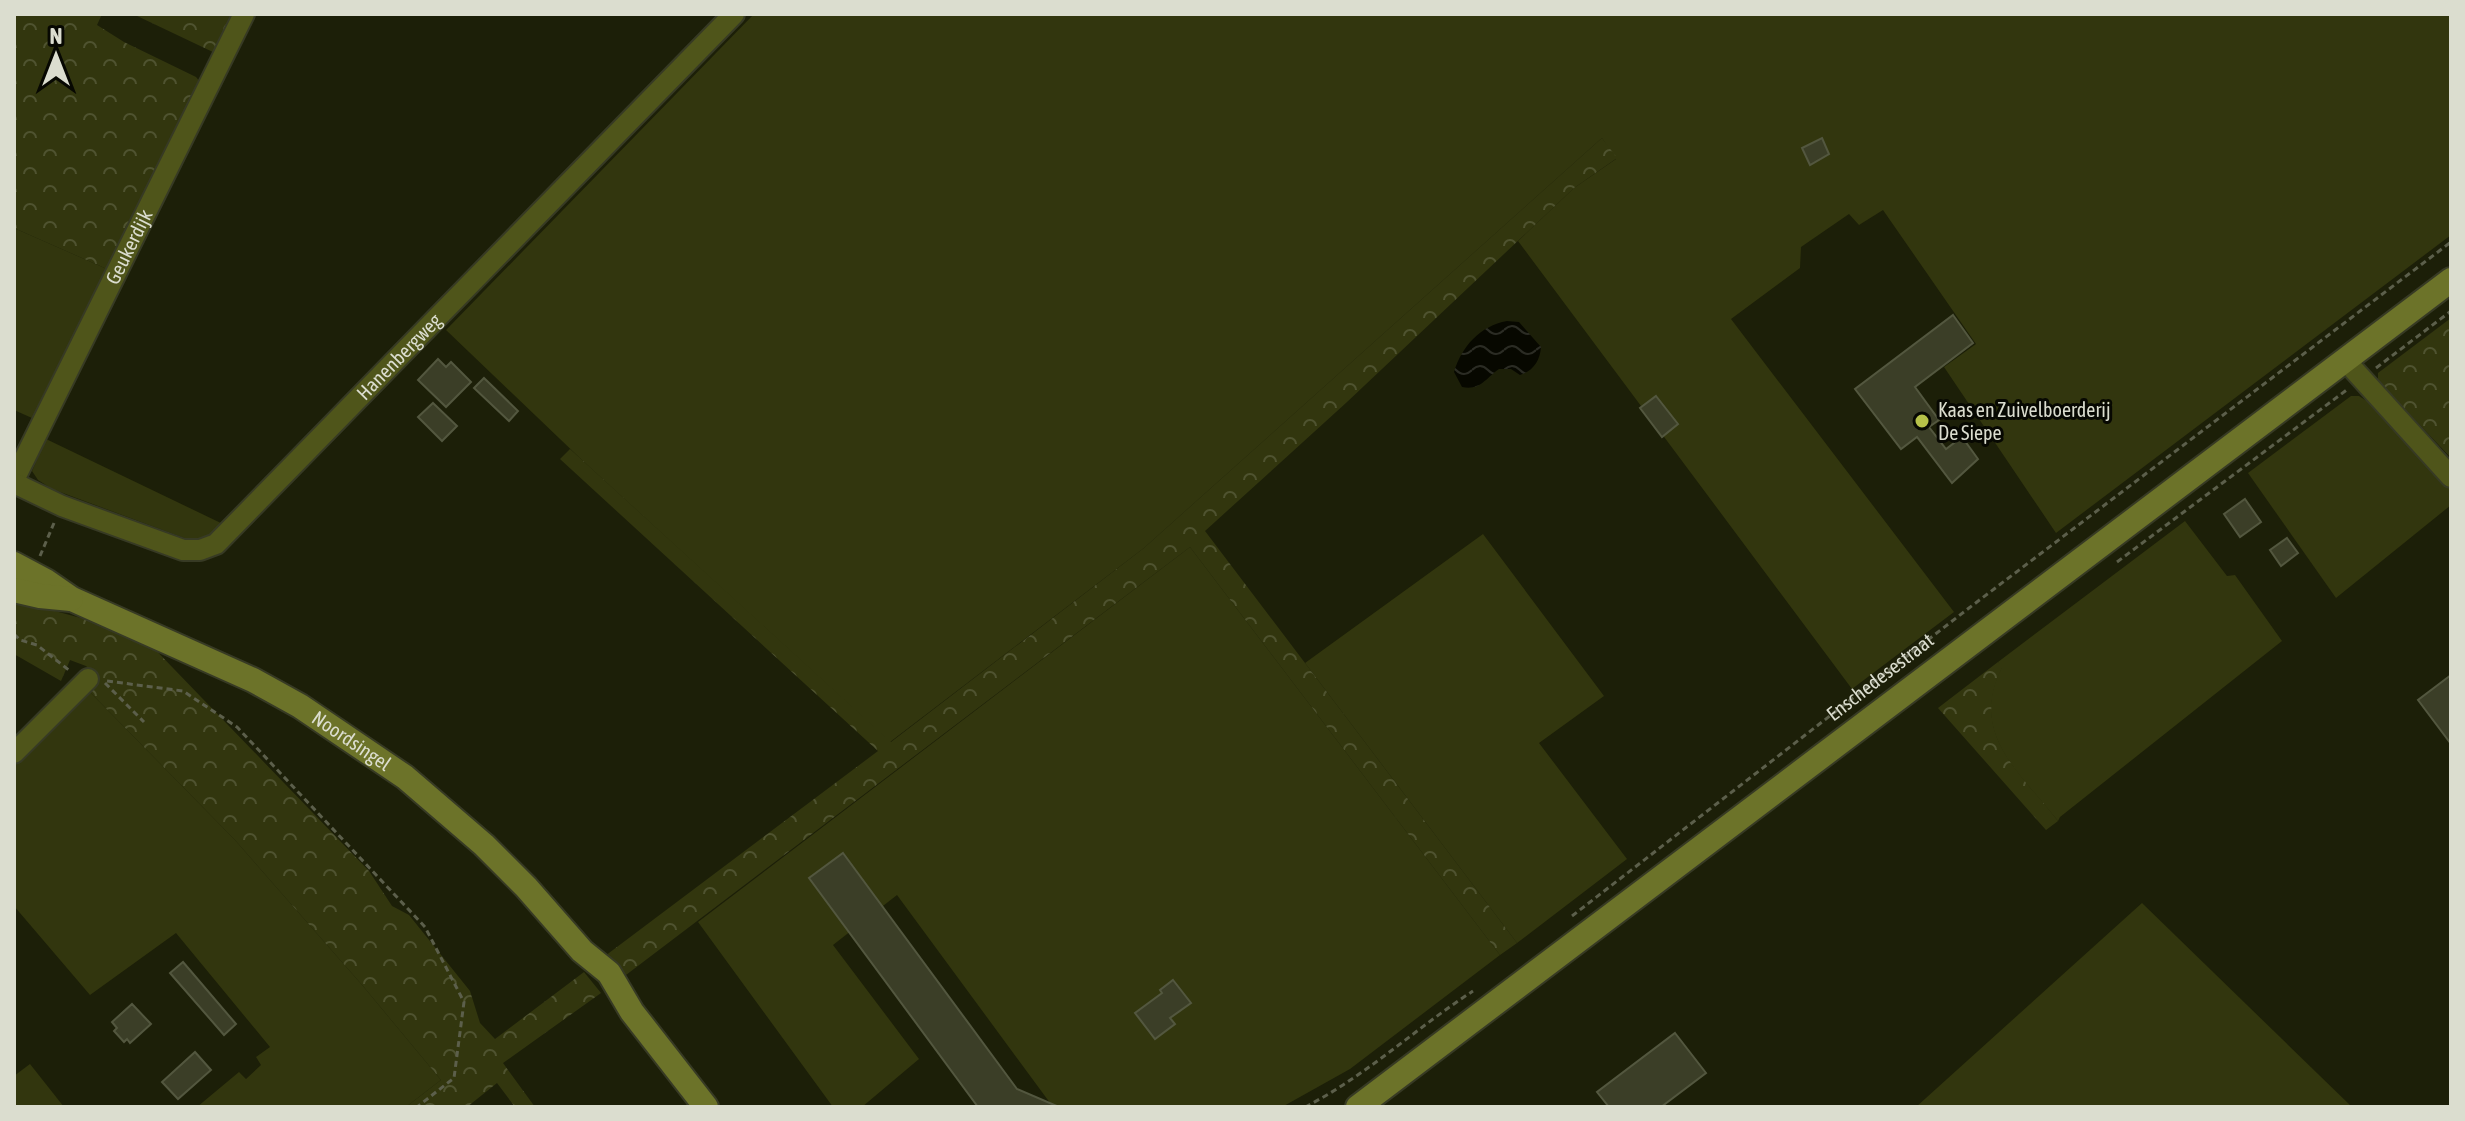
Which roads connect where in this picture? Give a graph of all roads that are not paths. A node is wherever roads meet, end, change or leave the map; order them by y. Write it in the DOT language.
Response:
graph roads {
  1 [pos="244,14"];
  2 [pos="734,14"];
  3 [pos="2451,280"];
  4 [pos="2345,360"];
  5 [pos="2451,477"];
  6 [pos="14,481"];
  7 [pos="14,564"];
  8 [pos="14,590"];
  9 [pos="72,599"];
  10 [pos="88,679"];
  11 [pos="14,753"];
  12 [pos="1366,1104"];
  13 [pos="706,1107"];
  1 -- 6 [label="street, Geukerdijk"];
  2 -- 6 [label="street, Hanenbergweg"];
  3 -- 4 [label="street, Enschedesestraat"];
  4 -- 5 [label="street"];
  4 -- 12 [label="street, Enschedesestraat"];
  7 -- 9 [label="street, Noordsingel"];
  8 -- 9 [label="street, Noordsingel"];
  9 -- 13 [label="street, Noordsingel"];
  10 -- 11 [label="street"];
}
